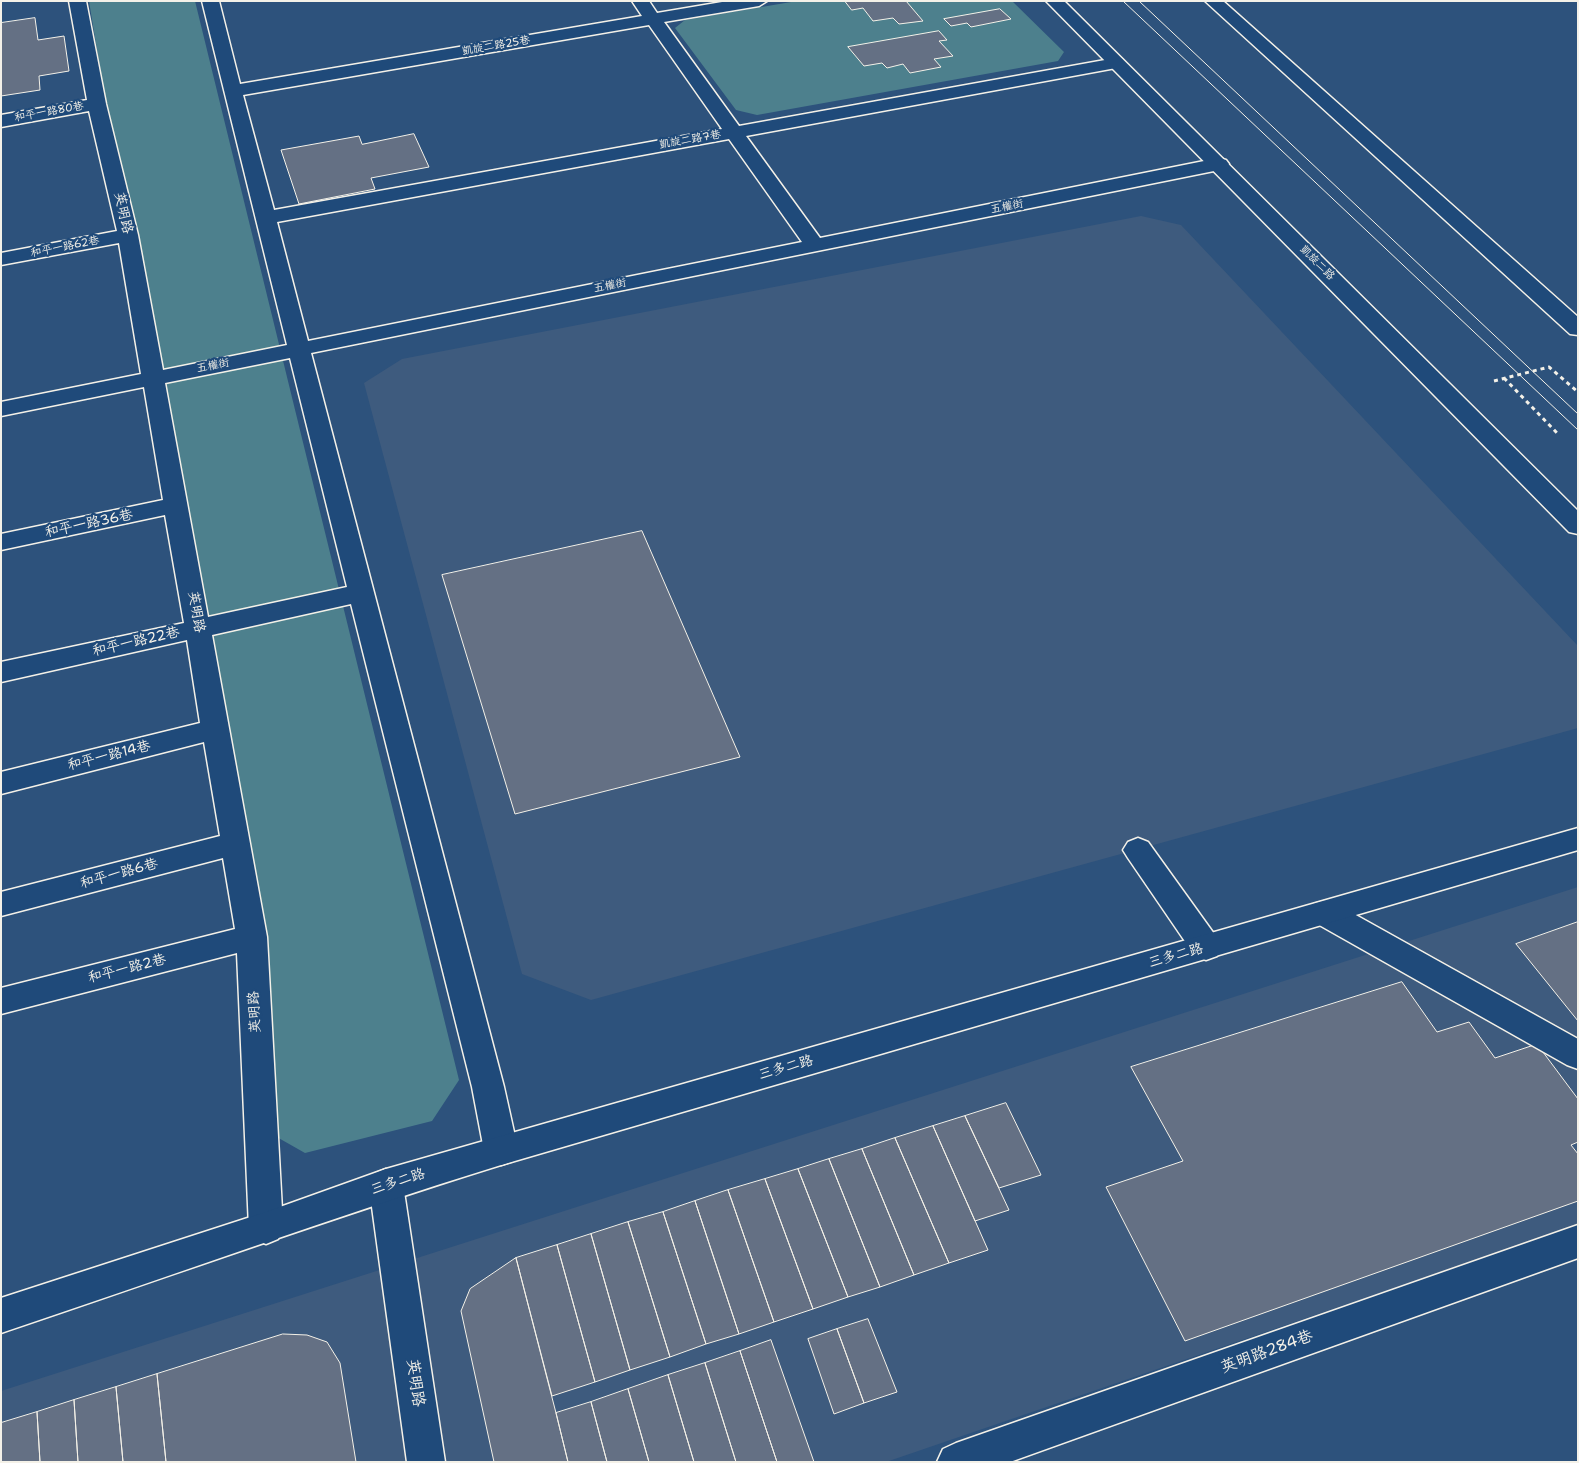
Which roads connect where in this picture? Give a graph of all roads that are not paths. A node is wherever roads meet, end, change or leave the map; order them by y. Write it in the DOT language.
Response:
graph roads {
  1 [pos="77,1"];
  2 [pos="210,1"];
  3 [pos="640,1"];
  4 [pos="759,1"];
  5 [pos="1054,1"];
  6 [pos="1213,1"];
  7 [pos="653,19"];
  8 [pos="1116,63"];
  9 [pos="232,91"];
  10 [pos="97,104"];
  11 [pos="1,120"];
  12 [pos="735,132"];
  13 [pos="1220,164"];
  14 [pos="265,218"];
  15 [pos="128,235"];
  16 [pos="815,246"];
  17 [pos="1,259"];
  18 [pos="1578,329"];
  19 [pos="299,349"];
  20 [pos="152,378"];
  21 [pos="1,408"];
  22 [pos="177,505"];
  23 [pos="1578,526"];
  24 [pos="1,542"];
  25 [pos="360,593"];
  26 [pos="199,628"];
  27 [pos="1,672"];
  28 [pos="216,729"];
  29 [pos="1,783"];
  30 [pos="1578,839"];
  31 [pos="236,843"];
  32 [pos="1138,850"];
  33 [pos="1,904"];
  34 [pos="1325,913"];
  35 [pos="252,937"];
  36 [pos="1206,947"];
  37 [pos="1,1001"];
  38 [pos="1578,1055"];
  39 [pos="501,1150"];
  40 [pos="386,1185"];
  41 [pos="266,1228"];
  42 [pos="1578,1242"];
  43 [pos="1,1316"];
  44 [pos="426,1462"];
  45 [pos="956,1462"];
  1 -- 10 [label="street, 英明路"];
  2 -- 9 [label="street"];
  3 -- 7 [label="street"];
  4 -- 7 [label="street, 凱旋二路25巷"];
  5 -- 8 [label="street, 凱旋二路"];
  6 -- 18 [label="street"];
  7 -- 9 [label="street, 凱旋二路25巷"];
  7 -- 12 [label="street"];
  8 -- 12 [label="street, 凱旋二路7巷"];
  8 -- 13 [label="street, 凱旋二路"];
  9 -- 14 [label="street"];
  10 -- 11 [label="street, 和平一路80巷"];
  10 -- 15 [label="street, 英明路"];
  12 -- 14 [label="street, 凱旋二路7巷"];
  12 -- 16 [label="street"];
  13 -- 16 [label="street, 五權街"];
  13 -- 23 [label="street, 凱旋二路"];
  14 -- 19 [label="street"];
  15 -- 17 [label="street, 和平一路62巷"];
  15 -- 20 [label="street, 英明路"];
  16 -- 19 [label="street, 五權街"];
  19 -- 20 [label="street, 五權街"];
  19 -- 25 [label="street"];
  20 -- 21 [label="street, 五權街"];
  20 -- 22 [label="street, 英明路"];
  22 -- 24 [label="street, 和平一路36巷"];
  22 -- 26 [label="street, 英明路"];
  25 -- 26 [label="street, 和平一路22巷"];
  25 -- 39 [label="street"];
  26 -- 27 [label="street, 和平一路22巷"];
  26 -- 28 [label="street, 英明路"];
  28 -- 29 [label="street, 和平一路14巷"];
  28 -- 31 [label="street, 英明路"];
  30 -- 34 [label="street, 三多二路"];
  31 -- 33 [label="street, 和平一路6巷"];
  31 -- 35 [label="street, 英明路"];
  32 -- 36 [label="street"];
  34 -- 36 [label="street, 三多二路"];
  34 -- 38 [label="street"];
  35 -- 37 [label="street, 和平一路2巷"];
  35 -- 41 [label="street, 英明路"];
  36 -- 39 [label="street, 三多二路"];
  39 -- 40 [label="street, 三多二路"];
  40 -- 41 [label="street, 三多二路"];
  40 -- 44 [label="street, 英明路"];
  41 -- 43 [label="street, 三多二路"];
  42 -- 45 [label="street, 英明路284巷"];
}
